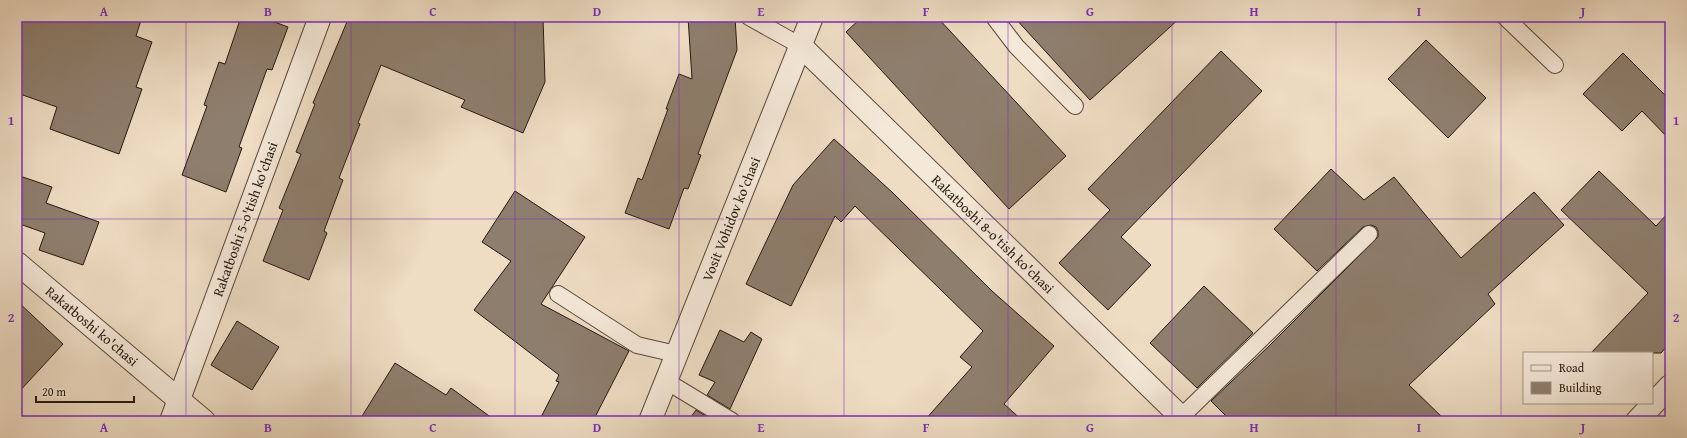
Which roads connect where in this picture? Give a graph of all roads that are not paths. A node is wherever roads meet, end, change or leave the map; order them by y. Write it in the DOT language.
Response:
graph roads {
  1 [pos="320,17"];
  2 [pos="749,17"];
  3 [pos="812,17"];
  4 [pos="994,17"];
  5 [pos="1505,17"];
  6 [pos="801,46"];
  7 [pos="1555,65"];
  8 [pos="1075,106"];
  9 [pos="1369,234"];
  10 [pos="17,262"];
  11 [pos="558,294"];
  12 [pos="676,354"];
  13 [pos="666,381"];
  14 [pos="1670,386"];
  15 [pos="179,400"];
  16 [pos="1183,419"];
  17 [pos="171,421"];
  18 [pos="204,421"];
  19 [pos="650,421"];
  20 [pos="732,421"];
  21 [pos="1637,421"];
  1 -- 15 [label="street, Rakatboshi 5-o'tish ko'chasi"];
  2 -- 6 [label="lane"];
  3 -- 6 [label="street, Vosit Vohidov ko'chasi"];
  4 -- 8 [label="lane"];
  5 -- 7 [label="lane"];
  6 -- 12 [label="street, Vosit Vohidov ko'chasi"];
  6 -- 16 [label="street, Rakatboshi 8-o'tish ko'chasi"];
  9 -- 16 [label="lane"];
  10 -- 15 [label="street, Rakatboshi ko'chasi"];
  11 -- 12 [label="lane"];
  12 -- 13 [label="street, Vosit Vohidov ko'chasi"];
  13 -- 19 [label="street, Vosit Vohidov ko'chasi"];
  13 -- 20 [label="lane"];
  14 -- 21 [label="street"];
  15 -- 17 [label="street, Rakatboshi 5-o'tish ko'chasi"];
  15 -- 18 [label="street, Rakatboshi ko'chasi"];
}
